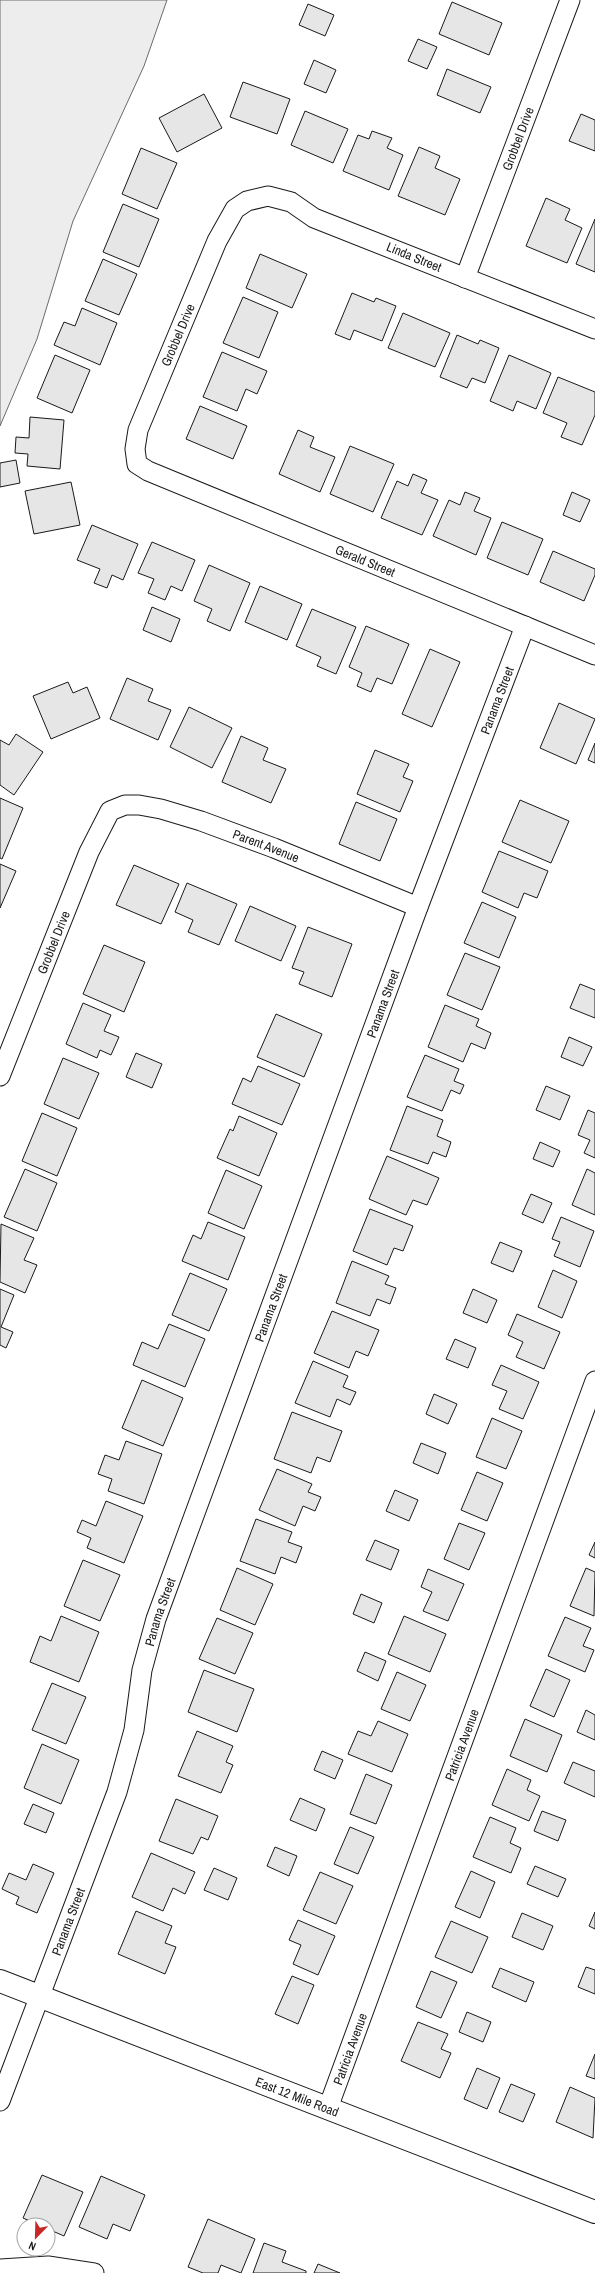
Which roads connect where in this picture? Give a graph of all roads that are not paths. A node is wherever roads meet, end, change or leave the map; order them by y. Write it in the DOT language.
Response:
graph roads {
  1 [pos="570,0"];
  2 [pos="235,209"];
  3 [pos="465,278"];
  4 [pos="595,329"];
  5 [pos="137,464"];
  6 [pos="525,626"];
  7 [pos="595,655"];
  8 [pos="110,811"];
  9 [pos="418,907"];
  10 [pos="0,1076"];
  11 [pos="595,1380"];
  12 [pos="0,1980"];
  13 [pos="40,1996"];
  14 [pos="0,2101"];
  15 [pos="328,2108"];
  16 [pos="595,2212"];
  17 [pos="0,2269"];
  18 [pos="94,2273"];
  1 -- 3 [label="street, Grobbel Drive"];
  2 -- 3 [label="street, Linda Street"];
  2 -- 5 [label="street, Grobbel Drive"];
  3 -- 4 [label="street, Linda Street"];
  5 -- 6 [label="street, Gerald Street"];
  6 -- 7 [label="street, Gerald Street"];
  6 -- 9 [label="street, Panama Street"];
  8 -- 9 [label="street, Parent Avenue"];
  8 -- 10 [label="street, Grobbel Drive"];
  9 -- 13 [label="street, Panama Street"];
  11 -- 15 [label="street, Patricia Avenue"];
  12 -- 13 [label="main road, East 12 Mile Road"];
  13 -- 14 [label="street, Panama Street"];
  13 -- 15 [label="main road, East 12 Mile Road"];
  15 -- 16 [label="main road, East 12 Mile Road"];
  17 -- 18 [label="street"];
}
